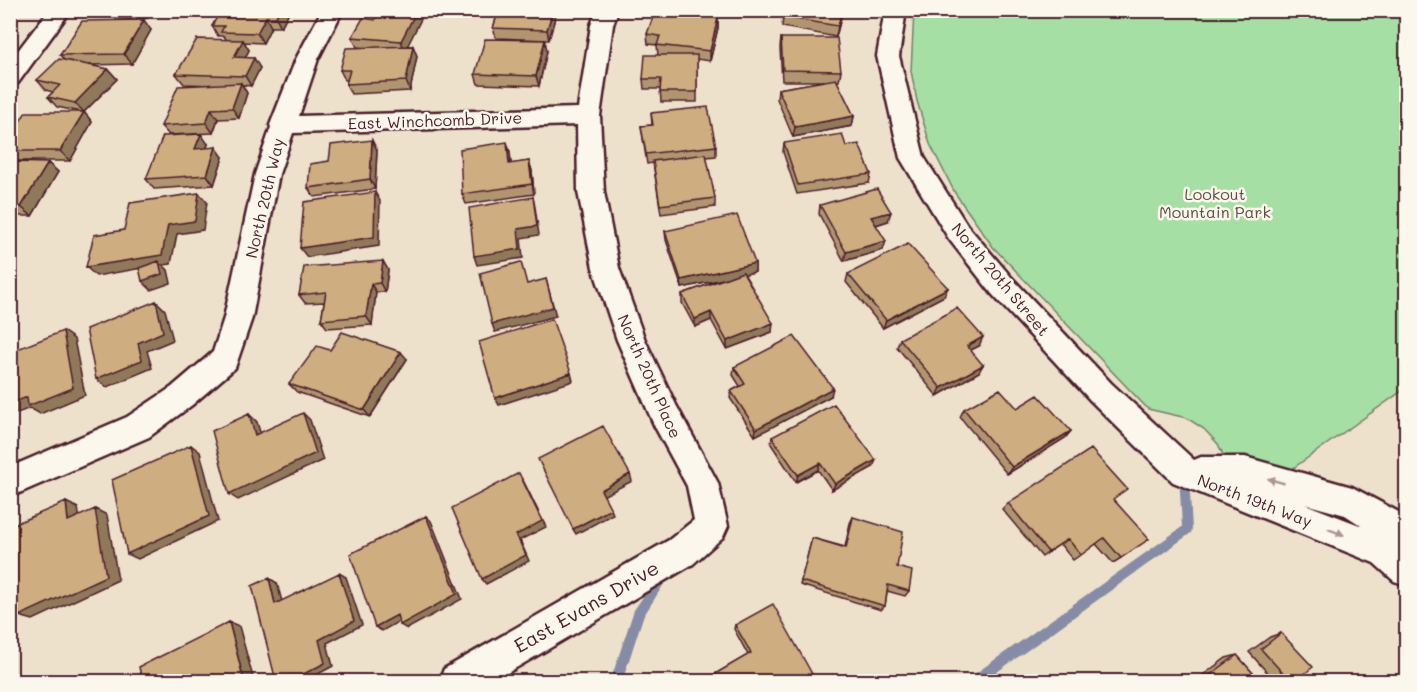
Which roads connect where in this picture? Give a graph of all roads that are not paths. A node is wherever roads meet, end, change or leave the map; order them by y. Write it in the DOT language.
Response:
graph roads {
  1 [pos="61,10"];
  2 [pos="333,10"];
  3 [pos="608,10"];
  4 [pos="897,10"];
  5 [pos="12,74"];
  6 [pos="588,116"];
  7 [pos="282,125"];
  8 [pos="1184,472"];
  9 [pos="10,482"];
  10 [pos="712,526"];
  11 [pos="1407,534"];
  12 [pos="1407,569"];
  13 [pos="457,681"];
  1 -- 5 [label="street"];
  2 -- 7 [label="street, North 20th Way"];
  3 -- 6 [label="street, North 20th Place"];
  4 -- 8 [label="street, North 20th Street"];
  6 -- 7 [label="street, East Winchcomb Drive"];
  6 -- 10 [label="street, North 20th Place"];
  7 -- 9 [label="street, North 20th Way"];
  11 -- 8 [label="street, North 19th Way, one-way"];
  8 -- 12 [label="street, North 19th Way, one-way"];
  10 -- 13 [label="street, East Evans Drive"];
}
